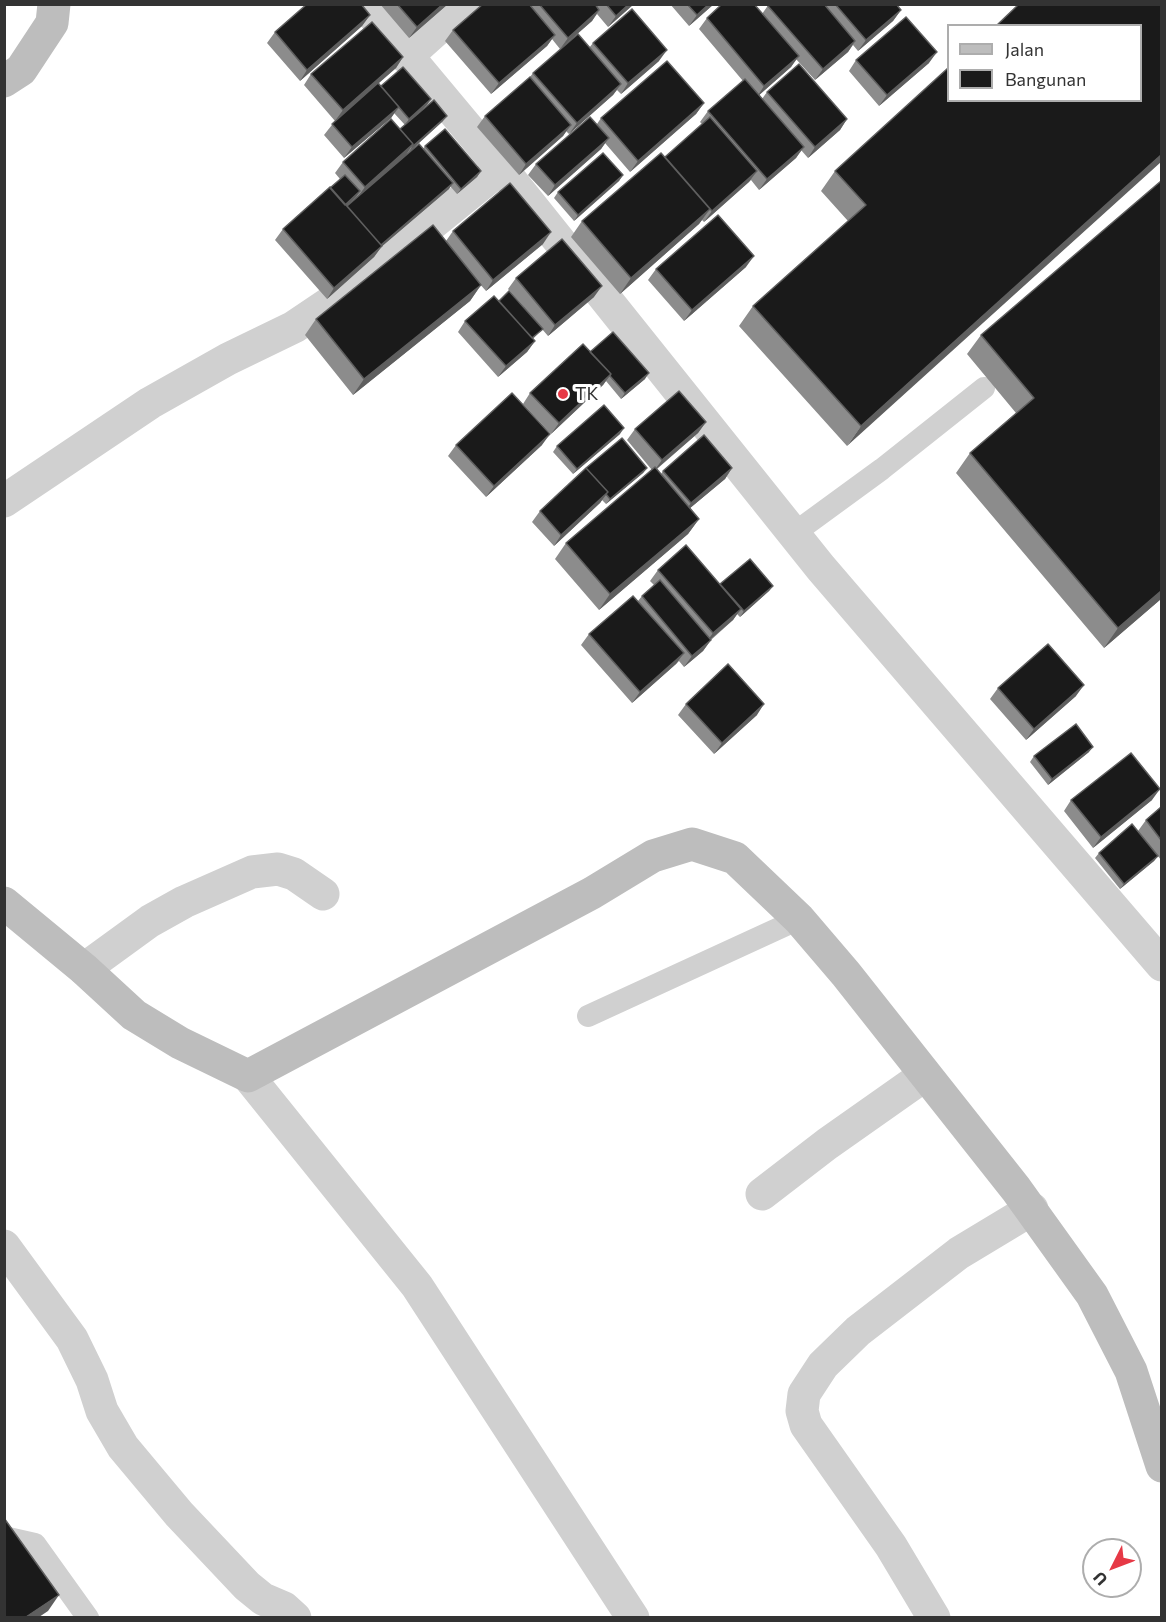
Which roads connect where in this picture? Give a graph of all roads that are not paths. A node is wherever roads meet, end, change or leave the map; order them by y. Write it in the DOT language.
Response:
graph roads {
  1 [pos="54,4"];
  2 [pos="364,4"];
  3 [pos="465,4"];
  4 [pos="406,57"];
  5 [pos="4,81"];
  6 [pos="501,168"];
  7 [pos="984,388"];
  8 [pos="4,501"];
  9 [pos="793,534"];
  10 [pos="323,894"];
  11 [pos="4,903"];
  12 [pos="799,918"];
  13 [pos="1156,948"];
  14 [pos="84,969"];
  15 [pos="588,1016"];
  16 [pos="925,1075"];
  17 [pos="248,1076"];
  18 [pos="762,1194"];
  19 [pos="1032,1209"];
  20 [pos="4,1246"];
  21 [pos="1161,1466"];
  22 [pos="4,1537"];
  23 [pos="88,1617"];
  24 [pos="294,1617"];
  25 [pos="633,1617"];
  26 [pos="934,1617"];
  1 -- 5 [label="street"];
  2 -- 4 [label="street"];
  3 -- 4 [label="street"];
  4 -- 6 [label="street"];
  6 -- 8 [label="street"];
  6 -- 9 [label="street"];
  7 -- 9 [label="lane"];
  9 -- 13 [label="street"];
  10 -- 14 [label="street"];
  11 -- 14 [label="street"];
  12 -- 15 [label="lane"];
  12 -- 16 [label="street"];
  12 -- 17 [label="street"];
  14 -- 17 [label="street"];
  16 -- 18 [label="street"];
  16 -- 19 [label="street"];
  17 -- 25 [label="street"];
  19 -- 21 [label="street"];
  19 -- 26 [label="street"];
  20 -- 24 [label="street"];
  22 -- 23 [label="lane"];
}
